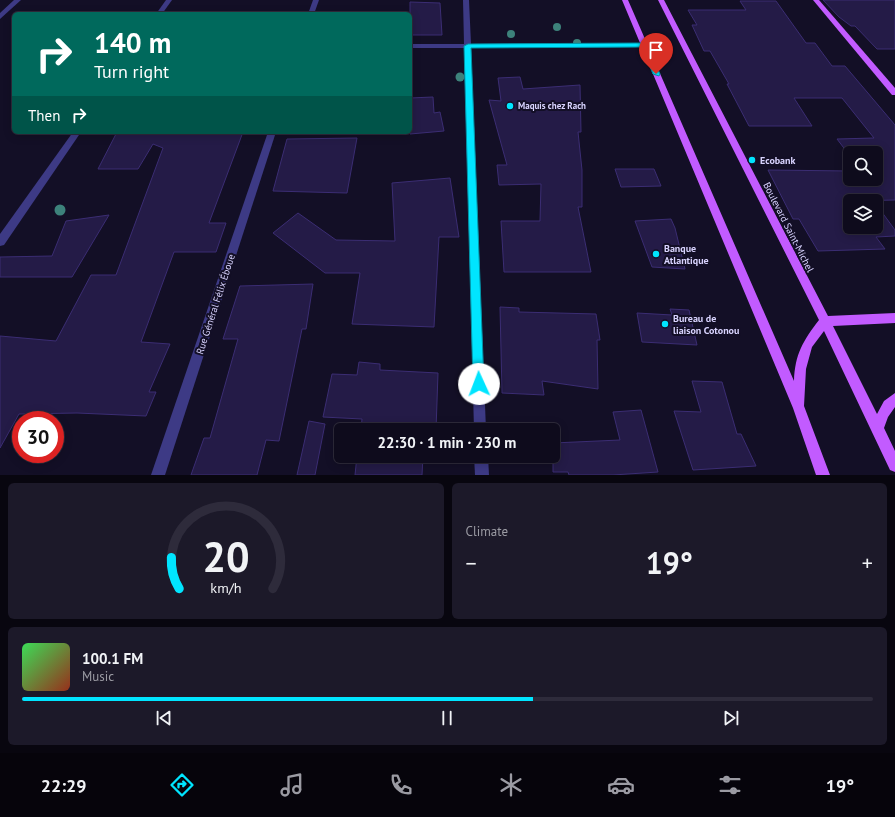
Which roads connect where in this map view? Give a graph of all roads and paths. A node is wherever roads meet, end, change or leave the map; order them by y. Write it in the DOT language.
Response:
graph roads {
  1 [pos="18,0"];
  2 [pos="169,0"];
  3 [pos="316,0"];
  4 [pos="466,0"];
  5 [pos="625,0"];
  6 [pos="661,0"];
  7 [pos="816,0"];
  8 [pos="160,12"];
  9 [pos="312,12"];
  10 [pos="0,17"];
  11 [pos="644,45"];
  12 [pos="412,46"];
  13 [pos="468,46"];
  14 [pos="895,93"];
  15 [pos="75,134"];
  16 [pos="271,134"];
  17 [pos="0,242"];
  18 [pos="895,318"];
  19 [pos="825,321"];
  20 [pos="895,399"];
  21 [pos="799,408"];
  22 [pos="480,423"];
  23 [pos="877,430"];
  24 [pos="481,463"];
  25 [pos="895,465"];
  26 [pos="158,475"];
  27 [pos="482,475"];
  28 [pos="823,475"];
  1 -- 10 [label="street"];
  2 -- 8 [label="street"];
  3 -- 9 [label="street"];
  4 -- 13 [label="street"];
  5 -- 11 [label="main road"];
  6 -- 19 [label="main road, Boulevard Saint-Michel"];
  7 -- 14 [label="main road"];
  11 -- 13 [label="street"];
  11 -- 21 [label="main road"];
  12 -- 13 [label="street"];
  13 -- 22 [label="street"];
  15 -- 17 [label="street"];
  16 -- 26 [label="street, Rue Général Félix Éboue"];
  18 -- 19 [label="main road"];
  19 -- 21 [label="main road"];
  19 -- 23 [label="main road, Boulevard Saint-Michel"];
  20 -- 23 [label="main road"];
  21 -- 28 [label="main road"];
  23 -- 25 [label="main road, Boulevard Saint-Michel"];
  24 -- 27 [label="street"];
}
